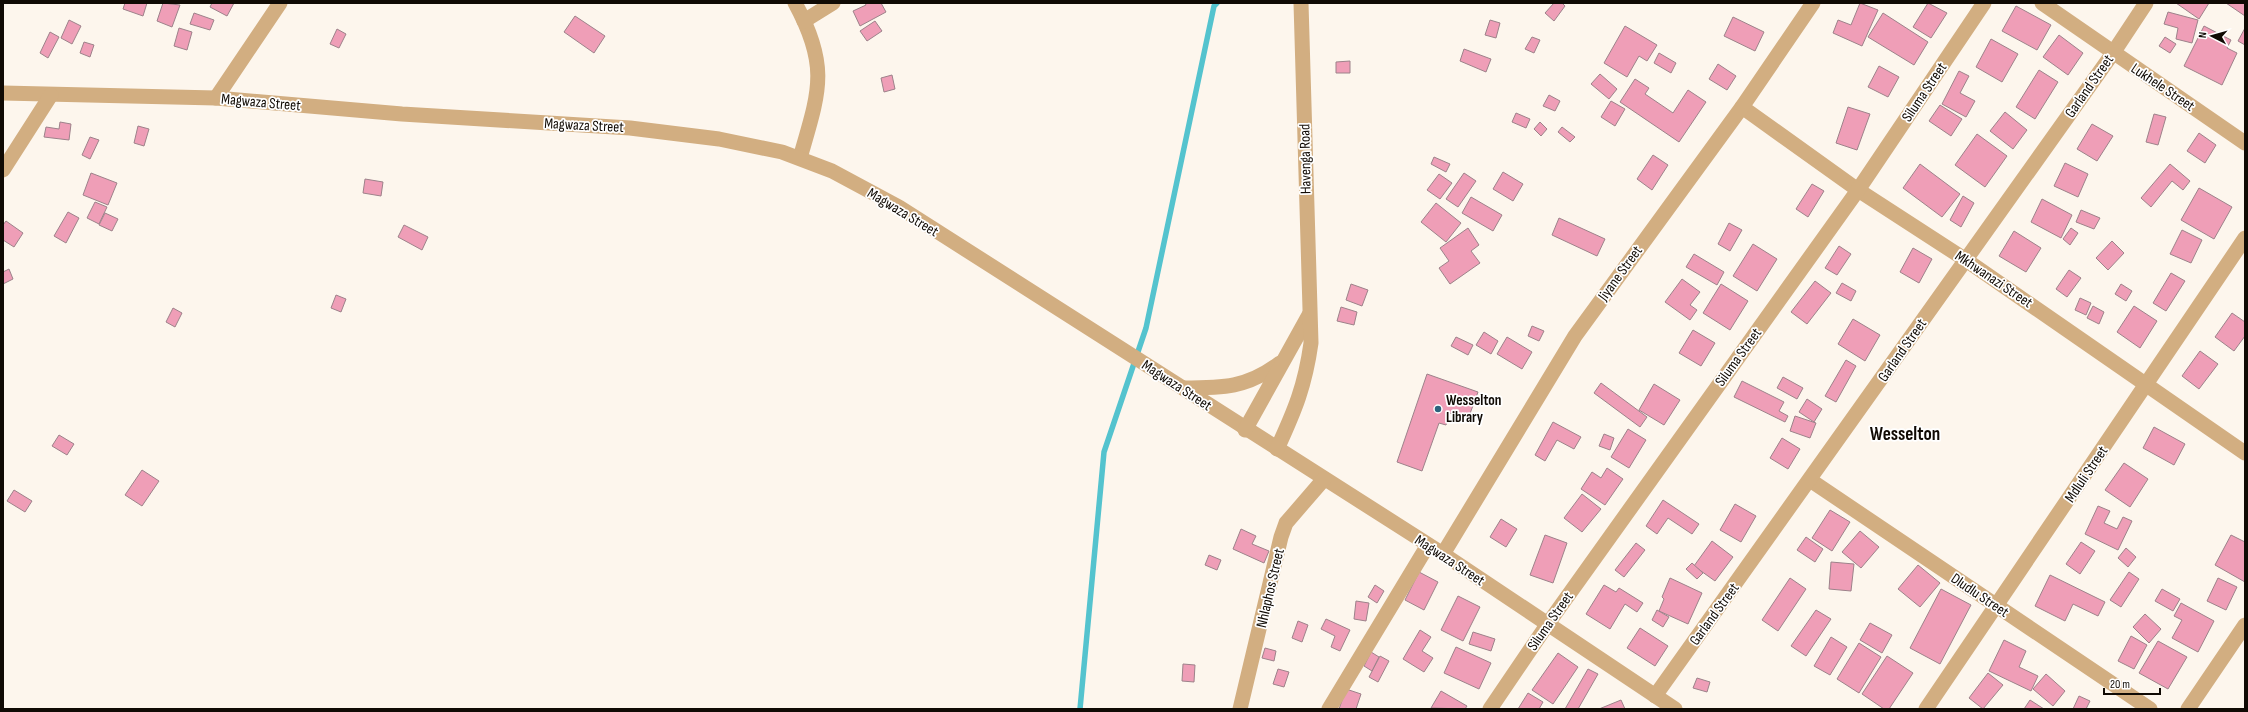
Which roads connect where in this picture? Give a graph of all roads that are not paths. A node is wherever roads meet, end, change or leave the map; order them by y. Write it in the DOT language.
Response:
graph roads {
  1 [pos="280,3"];
  2 [pos="795,3"];
  3 [pos="833,3"];
  4 [pos="1301,3"];
  5 [pos="1984,3"];
  6 [pos="2042,3"];
  7 [pos="2146,3"];
  8 [pos="1812,4"];
  9 [pos="804,21"];
  10 [pos="2113,53"];
  11 [pos="3,93"];
  12 [pos="51,95"];
  13 [pos="216,98"];
  14 [pos="1742,107"];
  15 [pos="2245,143"];
  16 [pos="800,158"];
  17 [pos="3,170"];
  18 [pos="1858,190"];
  19 [pos="2245,238"];
  20 [pos="1966,260"];
  21 [pos="1309,315"];
  22 [pos="1285,359"];
  23 [pos="2146,385"];
  24 [pos="1183,388"];
  25 [pos="1246,430"];
  26 [pos="1277,449"];
  27 [pos="2245,453"];
  28 [pos="1324,479"];
  29 [pos="1810,480"];
  30 [pos="1428,545"];
  31 [pos="1443,554"];
  32 [pos="1997,606"];
  33 [pos="1547,625"];
  34 [pos="2245,625"];
  35 [pos="1655,696"];
  36 [pos="1240,709"];
  37 [pos="1329,709"];
  38 [pos="1490,709"];
  39 [pos="1675,709"];
  40 [pos="1926,709"];
  41 [pos="2150,709"];
  42 [pos="2188,709"];
  1 -- 13 [label="street"];
  2 -- 9 [label="street"];
  3 -- 9 [label="street"];
  4 -- 21 [label="street, Havenga Road"];
  5 -- 18 [label="street, Siluma Street"];
  6 -- 10 [label="street, Lukhele Street"];
  7 -- 10 [label="street, Garland Street"];
  8 -- 14 [label="street, Jiyane Street"];
  9 -- 16 [label="street"];
  10 -- 15 [label="street, Lukhele Street"];
  10 -- 20 [label="street, Garland Street"];
  11 -- 12 [label="street, Magwaza Street"];
  12 -- 13 [label="street, Magwaza Street"];
  12 -- 17 [label="street"];
  13 -- 16 [label="street, Magwaza Street"];
  14 -- 18 [label="street, Mkhwanazi Street"];
  14 -- 31 [label="street, Jiyane Street"];
  16 -- 24 [label="street, Magwaza Street"];
  18 -- 20 [label="street, Mkhwanazi Street"];
  18 -- 33 [label="street, Siluma Street"];
  19 -- 23 [label="street, Mdluli Street"];
  20 -- 23 [label="street, Mkhwanazi Street"];
  20 -- 29 [label="street, Garland Street"];
  21 -- 22 [label="street"];
  21 -- 26 [label="street, Havenga Road"];
  22 -- 24 [label="street"];
  22 -- 25 [label="street"];
  23 -- 27 [label="street, Mkhwanazi Street"];
  23 -- 32 [label="street, Mdluli Street"];
  24 -- 25 [label="street, Magwaza Street"];
  25 -- 26 [label="street, Magwaza Street"];
  26 -- 28 [label="street, Magwaza Street"];
  28 -- 30 [label="street, Magwaza Street"];
  28 -- 36 [label="street, Nhlaphos Street"];
  29 -- 32 [label="street, Dludlu Street"];
  29 -- 35 [label="street, Garland Street"];
  30 -- 31 [label="street, Magwaza Street"];
  30 -- 37 [label="street"];
  31 -- 33 [label="street, Magwaza Street"];
  32 -- 40 [label="street, Mdluli Street"];
  32 -- 41 [label="street, Dludlu Street"];
  33 -- 35 [label="street, Magwaza Street"];
  33 -- 38 [label="street, Siluma Street"];
  34 -- 42 [label="street"];
  35 -- 39 [label="street, Magwaza Street"];
}
